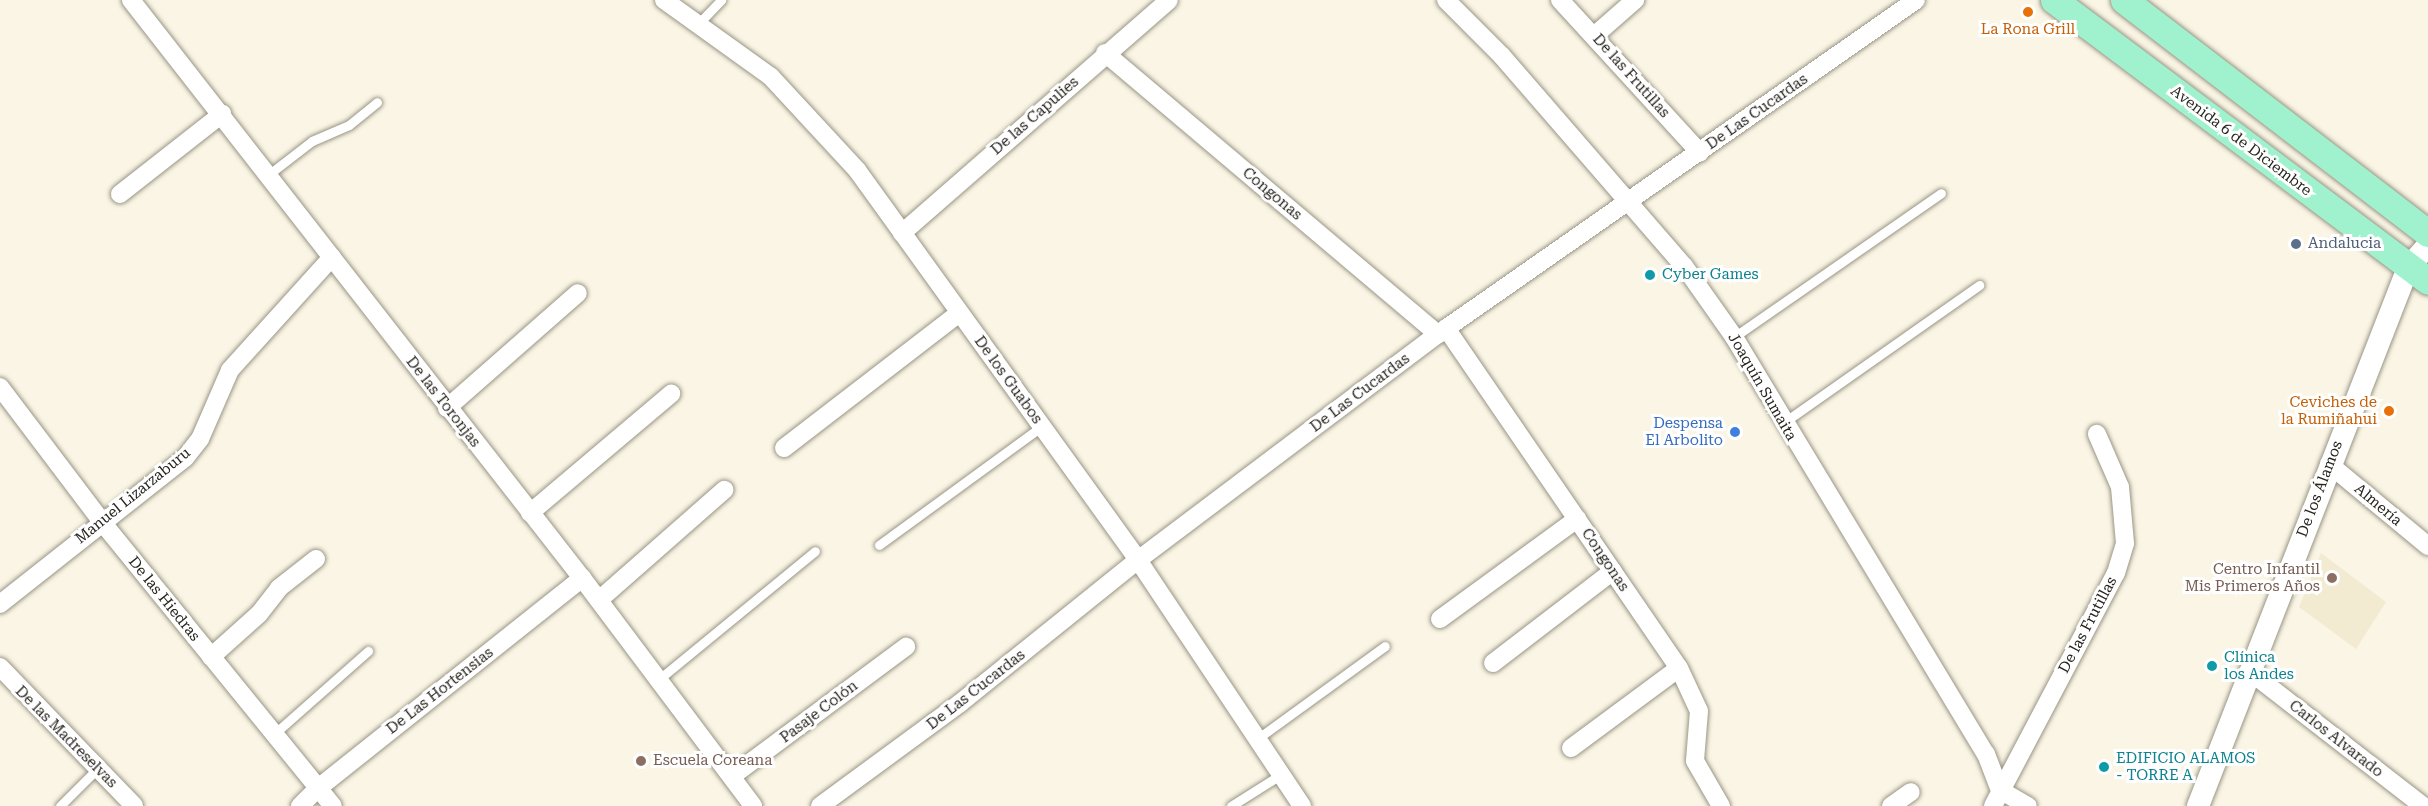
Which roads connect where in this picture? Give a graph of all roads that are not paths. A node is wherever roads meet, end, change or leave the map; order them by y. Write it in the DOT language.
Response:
graph roads {
  1 [pos="131,0"];
  2 [pos="664,0"];
  3 [pos="721,0"];
  4 [pos="1169,0"];
  5 [pos="1446,0"];
  6 [pos="1560,0"];
  7 [pos="1635,0"];
  8 [pos="1916,0"];
  9 [pos="2054,0"];
  10 [pos="2124,0"];
  11 [pos="699,23"];
  12 [pos="1594,36"];
  13 [pos="1105,53"];
  14 [pos="377,102"];
  15 [pos="222,114"];
  16 [pos="1700,153"];
  17 [pos="268,175"];
  18 [pos="120,194"];
  19 [pos="1941,194"];
  20 [pos="1631,201"];
  21 [pos="902,233"];
  22 [pos="2428,233"];
  23 [pos="2428,245"];
  24 [pos="332,257"];
  25 [pos="2418,274"];
  26 [pos="1979,285"];
  27 [pos="578,293"];
  28 [pos="960,313"];
  29 [pos="1442,331"];
  30 [pos="1734,337"];
  31 [pos="0,387"];
  32 [pos="671,394"];
  33 [pos="447,408"];
  34 [pos="1783,423"];
  35 [pos="1041,427"];
  36 [pos="2097,434"];
  37 [pos="784,448"];
  38 [pos="2329,464"];
  39 [pos="724,490"];
  40 [pos="530,513"];
  41 [pos="1577,519"];
  42 [pos="102,522"];
  43 [pos="879,545"];
  44 [pos="2428,546"];
  45 [pos="816,551"];
  46 [pos="316,560"];
  47 [pos="1138,560"];
  48 [pos="1613,571"];
  49 [pos="582,578"];
  50 [pos="599,600"];
  51 [pos="0,604"];
  52 [pos="1440,619"];
  53 [pos="1385,646"];
  54 [pos="906,647"];
  55 [pos="368,651"];
  56 [pos="211,657"];
  57 [pos="1493,663"];
  58 [pos="0,667"];
  59 [pos="1679,668"];
  60 [pos="2249,671"];
  61 [pos="658,680"];
  62 [pos="273,735"];
  63 [pos="1257,739"];
  64 [pos="1571,748"];
  65 [pos="98,768"];
  66 [pos="1280,775"];
  67 [pos="732,776"];
  68 [pos="317,789"];
  69 [pos="1911,792"];
  70 [pos="1997,798"];
  71 [pos="60,806"];
  72 [pos="134,806"];
  73 [pos="300,806"];
  74 [pos="333,806"];
  75 [pos="753,806"];
  76 [pos="820,806"];
  77 [pos="1231,806"];
  78 [pos="1302,806"];
  79 [pos="1721,806"];
  80 [pos="1890,806"];
  81 [pos="2028,806"];
  82 [pos="2198,806"];
  83 [pos="2423,806"];
  1 -- 15 [label="street, De las Toronjas"];
  2 -- 11 [label="street, De los Guabos"];
  3 -- 11 [label="lane"];
  4 -- 13 [label="street, De las Capulies"];
  5 -- 20 [label="street, Joaquín Sumaita"];
  6 -- 12 [label="street, De las Frutillas"];
  7 -- 12 [label="street"];
  8 -- 16 [label="street, De Las Cucardas"];
  9 -- 25 [label="main road, Avenida 6 de Diciembre"];
  10 -- 22 [label="main road"];
  11 -- 21 [label="street, De los Guabos"];
  12 -- 16 [label="street, De las Frutillas"];
  13 -- 21 [label="street, De las Capulies"];
  13 -- 29 [label="street, Congonas"];
  14 -- 17 [label="lane"];
  15 -- 17 [label="street, De las Toronjas"];
  15 -- 18 [label="street"];
  16 -- 20 [label="street, De Las Cucardas"];
  17 -- 24 [label="street, De las Toronjas"];
  19 -- 30 [label="lane"];
  20 -- 29 [label="street, De Las Cucardas"];
  20 -- 30 [label="street, Joaquín Sumaita"];
  21 -- 28 [label="street, De los Guabos"];
  23 -- 25 [label="street, De los Álamos"];
  24 -- 33 [label="street, De las Toronjas"];
  24 -- 42 [label="street, Manuel Lizarzaburu"];
  25 -- 38 [label="street, De los Álamos"];
  26 -- 34 [label="lane"];
  27 -- 33 [label="street"];
  28 -- 35 [label="street, De los Guabos"];
  28 -- 37 [label="street"];
  29 -- 41 [label="street, Congonas"];
  29 -- 47 [label="street, De Las Cucardas"];
  30 -- 34 [label="street, Joaquín Sumaita"];
  31 -- 42 [label="street, De las Hiedras"];
  32 -- 40 [label="street"];
  33 -- 40 [label="street, De las Toronjas"];
  34 -- 70 [label="street, Joaquín Sumaita"];
  35 -- 43 [label="lane"];
  35 -- 47 [label="street, De los Guabos"];
  36 -- 70 [label="street, De las Frutillas"];
  38 -- 44 [label="street, Almería"];
  38 -- 60 [label="street, De los Álamos"];
  39 -- 50 [label="street"];
  40 -- 49 [label="street, De las Toronjas"];
  41 -- 48 [label="street, Congonas"];
  41 -- 52 [label="street"];
  42 -- 51 [label="street, Manuel Lizarzaburu"];
  42 -- 56 [label="street, De las Hiedras"];
  45 -- 61 [label="lane"];
  46 -- 56 [label="street"];
  47 -- 63 [label="street, De los Guabos"];
  47 -- 76 [label="street, De Las Cucardas"];
  48 -- 57 [label="street"];
  48 -- 59 [label="street, Congonas"];
  49 -- 50 [label="street, De las Toronjas"];
  49 -- 68 [label="street, De Las Hortensias"];
  50 -- 61 [label="street, De las Toronjas"];
  53 -- 63 [label="lane"];
  54 -- 67 [label="street, Pasaje Colón"];
  55 -- 62 [label="lane"];
  56 -- 62 [label="street, De las Hiedras"];
  58 -- 65 [label="street, De las Madreselvas"];
  59 -- 64 [label="street"];
  59 -- 79 [label="street, Congonas"];
  60 -- 82 [label="street, De los Álamos"];
  60 -- 83 [label="street, Carlos Alvarado"];
  61 -- 67 [label="street, De las Toronjas"];
  62 -- 68 [label="street, De las Hiedras"];
  63 -- 66 [label="street, De los Guabos"];
  65 -- 71 [label="lane"];
  65 -- 72 [label="street, De las Madreselvas"];
  66 -- 77 [label="lane"];
  66 -- 78 [label="street, De los Guabos"];
  67 -- 75 [label="street, De las Toronjas"];
  68 -- 73 [label="street, De Las Hortensias"];
  68 -- 74 [label="street, De las Hiedras"];
  69 -- 80 [label="street"];
  70 -- 81 [label="street"];
}
